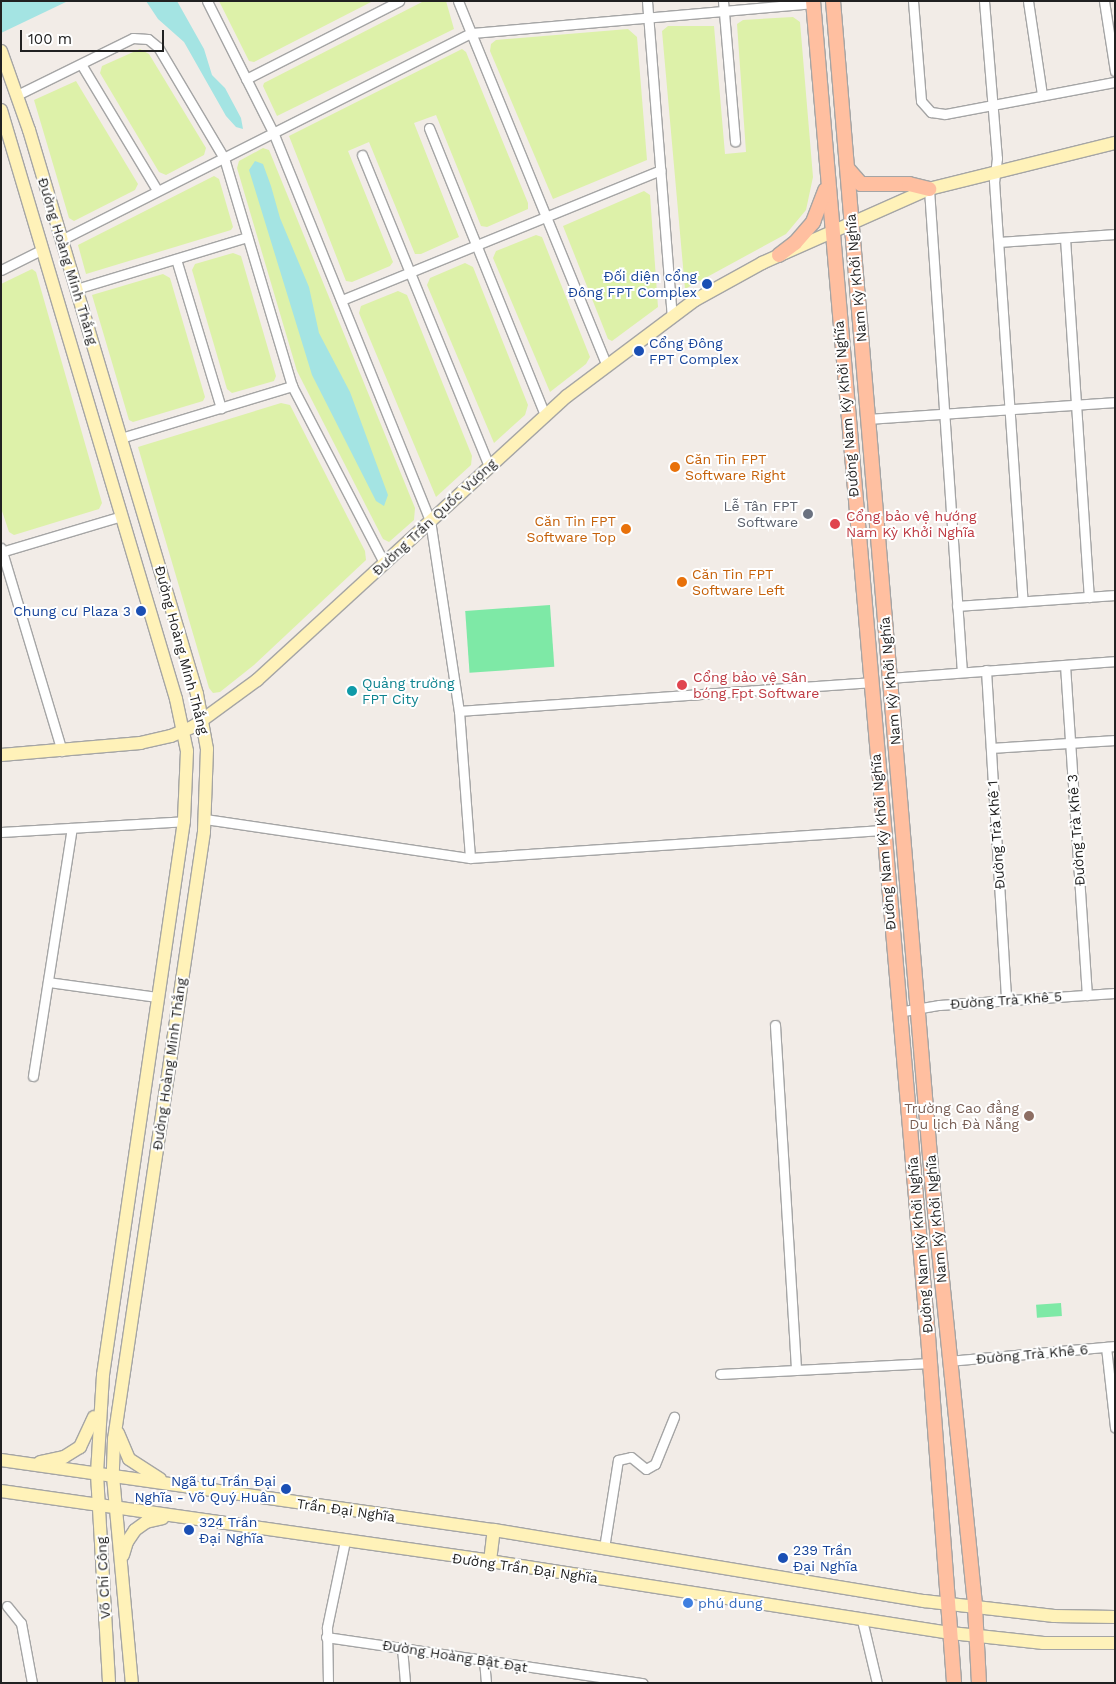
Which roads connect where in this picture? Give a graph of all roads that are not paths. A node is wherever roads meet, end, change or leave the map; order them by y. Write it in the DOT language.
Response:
graph roads {
  1 [pos="207,1"];
  2 [pos="399,1"];
  3 [pos="458,1"];
  4 [pos="647,1"];
  5 [pos="723,1"];
  6 [pos="834,1"];
  7 [pos="912,1"];
  8 [pos="984,1"];
  9 [pos="1028,1"];
  10 [pos="1104,1"];
  11 [pos="813,2"];
  12 [pos="724,11"];
  13 [pos="648,17"];
  14 [pos="471,33"];
  15 [pos="1,51"];
  16 [pos="81,64"];
  17 [pos="1115,71"];
  18 [pos="246,79"];
  19 [pos="1115,82"];
  20 [pos="17,95"];
  21 [pos="1042,95"];
  22 [pos="993,105"];
  23 [pos="1,110"];
  24 [pos="429,128"];
  25 [pos="273,132"];
  26 [pos="735,141"];
  27 [pos="1115,143"];
  28 [pos="362,154"];
  29 [pos="224,158"];
  30 [pos="848,169"];
  31 [pos="660,170"];
  32 [pos="996,171"];
  33 [pos="827,174"];
  34 [pos="929,189"];
  35 [pos="157,190"];
  36 [pos="546,217"];
  37 [pos="852,221"];
  38 [pos="832,232"];
  39 [pos="1115,234"];
  40 [pos="247,237"];
  41 [pos="1065,238"];
  42 [pos="62,240"];
  43 [pos="999,242"];
  44 [pos="476,245"];
  45 [pos="43,249"];
  46 [pos="779,255"];
  47 [pos="176,259"];
  48 [pos="1,270"];
  49 [pos="410,272"];
  50 [pos="76,289"];
  51 [pos="342,300"];
  52 [pos="672,316"];
  53 [pos="606,364"];
  54 [pos="292,386"];
  55 [pos="1115,402"];
  56 [pos="1076,405"];
  57 [pos="220,408"];
  58 [pos="1010,409"];
  59 [pos="944,413"];
  60 [pos="545,415"];
  61 [pos="868,419"];
  62 [pos="121,438"];
  63 [pos="489,466"];
  64 [pos="142,510"];
  65 [pos="122,516"];
  66 [pos="430,520"];
  67 [pos="2,551"];
  68 [pos="384,563"];
  69 [pos="1115,595"];
  70 [pos="1089,597"];
  71 [pos="1023,601"];
  72 [pos="957,606"];
  73 [pos="1115,661"];
  74 [pos="1065,664"];
  75 [pos="986,670"];
  76 [pos="962,672"];
  77 [pos="890,678"];
  78 [pos="869,682"];
  79 [pos="459,711"];
  80 [pos="203,720"];
  81 [pos="185,730"];
  82 [pos="1115,740"];
  83 [pos="1070,743"];
  84 [pos="991,748"];
  85 [pos="62,751"];
  86 [pos="1,755"];
  87 [pos="205,819"];
  88 [pos="184,821"];
  89 [pos="72,828"];
  90 [pos="882,830"];
  91 [pos="1,832"];
  92 [pos="470,858"];
  93 [pos="48,982"];
  94 [pos="1115,993"];
  95 [pos="1087,995"];
  96 [pos="158,998"];
  97 [pos="1006,1000"];
  98 [pos="178,1001"];
  99 [pos="919,1009"];
  100 [pos="898,1012"];
  101 [pos="775,1025"];
  102 [pos="33,1076"];
  103 [pos="1110,1347"];
  104 [pos="948,1362"];
  105 [pos="930,1363"];
  106 [pos="796,1369"];
  107 [pos="720,1374"];
  108 [pos="103,1375"];
  109 [pos="117,1416"];
  110 [pos="674,1417"];
  111 [pos="1115,1427"];
  112 [pos="1,1460"];
  113 [pos="18,1462"];
  114 [pos="97,1474"];
  115 [pos="113,1476"];
  116 [pos="171,1484"];
  117 [pos="1,1492"];
  118 [pos="99,1506"];
  119 [pos="116,1509"];
  120 [pos="173,1517"];
  121 [pos="494,1530"];
  122 [pos="345,1542"];
  123 [pos="604,1548"];
  124 [pos="490,1561"];
  125 [pos="122,1568"];
  126 [pos="948,1603"];
  127 [pos="7,1606"];
  128 [pos="975,1607"];
  129 [pos="1115,1617"];
  130 [pos="862,1620"];
  131 [pos="950,1633"];
  132 [pos="326,1637"];
  133 [pos="976,1637"];
  134 [pos="1115,1643"];
  135 [pos="402,1648"];
  136 [pos="484,1660"];
  137 [pos="575,1679"];
  138 [pos="32,1683"];
  139 [pos="109,1683"];
  140 [pos="132,1683"];
  141 [pos="328,1683"];
  142 [pos="405,1683"];
  143 [pos="486,1683"];
  144 [pos="643,1683"];
  145 [pos="877,1683"];
  146 [pos="954,1683"];
  147 [pos="979,1683"];
  1 -- 18 [label="street"];
  2 -- 18 [label="street"];
  3 -- 14 [label="street"];
  4 -- 13 [label="street"];
  5 -- 12 [label="street"];
  6 -- 30 [label="main road, Nam Kỳ Khởi Nghĩa"];
  7 -- 22 [label="street"];
  8 -- 22 [label="street"];
  9 -- 21 [label="street"];
  10 -- 17 [label="street"];
  11 -- 12 [label="street"];
  11 -- 33 [label="main road, Đường Nam Kỳ Khởi Nghĩa"];
  12 -- 13 [label="street"];
  12 -- 26 [label="street"];
  13 -- 14 [label="street"];
  13 -- 31 [label="street"];
  14 -- 25 [label="street"];
  14 -- 36 [label="street"];
  15 -- 20 [label="main road, Đường Hoàng Minh Thắng"];
  16 -- 20 [label="street"];
  16 -- 29 [label="street"];
  16 -- 35 [label="street"];
  18 -- 25 [label="street"];
  19 -- 21 [label="street"];
  20 -- 42 [label="main road, Đường Hoàng Minh Thắng"];
  21 -- 22 [label="street"];
  22 -- 32 [label="street"];
  23 -- 45 [label="main road, Đường Hoàng Minh Thắng"];
  24 -- 44 [label="street"];
  25 -- 29 [label="street"];
  25 -- 51 [label="street"];
  27 -- 32 [label="main road, Đường Trần Quốc Vượng"];
  28 -- 49 [label="street"];
  29 -- 35 [label="street"];
  29 -- 40 [label="street"];
  30 -- 34 [label="main road"];
  30 -- 37 [label="main road, Nam Kỳ Khởi Nghĩa"];
  31 -- 36 [label="street"];
  31 -- 52 [label="street"];
  32 -- 34 [label="main road, Đường Trần Quốc Vượng"];
  32 -- 43 [label="street"];
  33 -- 38 [label="main road, Đường Nam Kỳ Khởi Nghĩa"];
  33 -- 46 [label="main road"];
  34 -- 37 [label="main road, Đường Trần Quốc Vượng"];
  34 -- 59 [label="street"];
  35 -- 42 [label="street"];
  36 -- 44 [label="street"];
  36 -- 53 [label="street"];
  37 -- 38 [label="main road, Đường Trần Quốc Vượng"];
  37 -- 61 [label="main road, Nam Kỳ Khởi Nghĩa"];
  38 -- 46 [label="main road, Đường Trần Quốc Vượng"];
  38 -- 78 [label="main road, Đường Nam Kỳ Khởi Nghĩa"];
  39 -- 41 [label="street"];
  40 -- 47 [label="street"];
  40 -- 54 [label="street"];
  41 -- 43 [label="street"];
  41 -- 56 [label="street"];
  42 -- 45 [label="main road"];
  42 -- 50 [label="main road, Đường Hoàng Minh Thắng"];
  43 -- 58 [label="street"];
  44 -- 49 [label="street"];
  44 -- 60 [label="street"];
  45 -- 48 [label="street"];
  45 -- 65 [label="main road, Đường Hoàng Minh Thắng"];
  46 -- 52 [label="main road, Đường Trần Quốc Vượng"];
  47 -- 50 [label="street"];
  47 -- 57 [label="street"];
  49 -- 51 [label="street"];
  49 -- 63 [label="street"];
  50 -- 62 [label="main road, Đường Hoàng Minh Thắng"];
  51 -- 66 [label="street"];
  52 -- 53 [label="main road, Đường Trần Quốc Vượng"];
  53 -- 60 [label="main road, Đường Trần Quốc Vượng"];
  54 -- 57 [label="street"];
  54 -- 68 [label="street"];
  55 -- 56 [label="street"];
  56 -- 58 [label="street"];
  56 -- 70 [label="street"];
  57 -- 62 [label="street"];
  58 -- 59 [label="street"];
  58 -- 71 [label="street"];
  59 -- 61 [label="street"];
  59 -- 72 [label="street"];
  60 -- 63 [label="main road, Đường Trần Quốc Vượng"];
  61 -- 77 [label="main road, Nam Kỳ Khởi Nghĩa"];
  62 -- 64 [label="main road, Đường Hoàng Minh Thắng"];
  63 -- 66 [label="main road, Đường Trần Quốc Vượng"];
  64 -- 65 [label="main road"];
  64 -- 80 [label="main road, Đường Hoàng Minh Thắng"];
  65 -- 67 [label="street"];
  65 -- 81 [label="main road, Đường Hoàng Minh Thắng"];
  66 -- 68 [label="main road, Đường Trần Quốc Vượng"];
  66 -- 79 [label="street"];
  67 -- 85 [label="street"];
  68 -- 80 [label="main road, Đường Trần Quốc Vượng"];
  69 -- 70 [label="street"];
  70 -- 71 [label="street"];
  71 -- 72 [label="street"];
  72 -- 76 [label="street"];
  73 -- 74 [label="street"];
  74 -- 75 [label="street"];
  74 -- 83 [label="street, Đường Trà Khê 3"];
  75 -- 76 [label="street"];
  75 -- 84 [label="street, Đường Trà Khê 1"];
  76 -- 77 [label="street"];
  77 -- 99 [label="main road, Nam Kỳ Khởi Nghĩa"];
  78 -- 79 [label="street"];
  78 -- 90 [label="main road, Đường Nam Kỳ Khởi Nghĩa"];
  79 -- 92 [label="street"];
  80 -- 81 [label="main road, Đường Trần Quốc Vượng"];
  80 -- 87 [label="main road, Đường Hoàng Minh Thắng"];
  81 -- 85 [label="main road, Đường Trần Quốc Vượng"];
  81 -- 88 [label="main road, Đường Hoàng Minh Thắng"];
  82 -- 83 [label="street"];
  83 -- 84 [label="street"];
  83 -- 95 [label="street, Đường Trà Khê 3"];
  84 -- 97 [label="street, Đường Trà Khê 1"];
  85 -- 86 [label="main road, Đường Trần Quốc Vượng"];
  87 -- 92 [label="street"];
  87 -- 98 [label="main road, Đường Hoàng Minh Thắng"];
  88 -- 89 [label="street"];
  88 -- 96 [label="main road, Đường Hoàng Minh Thắng"];
  89 -- 91 [label="street"];
  89 -- 93 [label="street"];
  90 -- 92 [label="street"];
  90 -- 100 [label="main road, Đường Nam Kỳ Khởi Nghĩa"];
  93 -- 96 [label="street"];
  93 -- 102 [label="street"];
  94 -- 95 [label="street, Đường Trà Khê 5"];
  95 -- 97 [label="street, Đường Trà Khê 5"];
  96 -- 98 [label="main road"];
  96 -- 108 [label="main road, Đường Hoàng Minh Thắng"];
  97 -- 99 [label="street, Đường Trà Khê 5"];
  98 -- 109 [label="main road, Đường Hoàng Minh Thắng"];
  99 -- 100 [label="street, Đường Trà Khê 5"];
  99 -- 104 [label="main road, Nam Kỳ Khởi Nghĩa"];
  100 -- 105 [label="main road, Đường Nam Kỳ Khởi Nghĩa"];
  101 -- 106 [label="street"];
  103 -- 104 [label="street, Đường Trà Khê 6"];
  103 -- 111 [label="street"];
  104 -- 105 [label="main road"];
  104 -- 128 [label="main road"];
  105 -- 106 [label="street"];
  105 -- 126 [label="main road, Đường Nam Kỳ Khởi Nghĩa"];
  106 -- 107 [label="street"];
  108 -- 113 [label="main road"];
  108 -- 114 [label="main road, Đường Hoàng Minh Thắng"];
  109 -- 115 [label="main road, Đường Hoàng Minh Thắng"];
  109 -- 116 [label="main road"];
  110 -- 123 [label="street"];
  112 -- 113 [label="main road, Trần Đại Nghĩa"];
  113 -- 114 [label="main road, Trần Đại Nghĩa"];
  114 -- 115 [label="main road, Trần Đại Nghĩa"];
  114 -- 118 [label="main road, Võ Chí Công"];
  115 -- 116 [label="main road, Trần Đại Nghĩa"];
  115 -- 119 [label="main road, Võ Chí Công"];
  116 -- 121 [label="main road, Trần Đại Nghĩa"];
  117 -- 118 [label="main road, Đường Trần Đại Nghĩa"];
  118 -- 119 [label="main road, Đường Trần Đại Nghĩa"];
  118 -- 139 [label="main road, Võ Chí Công"];
  119 -- 120 [label="main road, Đường Trần Đại Nghĩa"];
  119 -- 125 [label="main road, Võ Chí Công"];
  120 -- 122 [label="main road, Đường Trần Đại Nghĩa"];
  120 -- 125 [label="main road"];
  121 -- 123 [label="main road, Trần Đại Nghĩa"];
  121 -- 124 [label="main road"];
  122 -- 124 [label="main road, Đường Trần Đại Nghĩa"];
  122 -- 132 [label="street"];
  123 -- 126 [label="main road, Trần Đại Nghĩa"];
  124 -- 130 [label="main road, Đường Trần Đại Nghĩa"];
  125 -- 140 [label="main road, Võ Chí Công"];
  126 -- 128 [label="main road"];
  126 -- 131 [label="main road, Đường Nam Kỳ Khởi Nghĩa"];
  127 -- 138 [label="street"];
  128 -- 129 [label="main road"];
  128 -- 133 [label="main road"];
  130 -- 131 [label="main road, Đường Trần Đại Nghĩa"];
  130 -- 145 [label="street"];
  131 -- 133 [label="main road, Đường Trần Đại Nghĩa"];
  131 -- 146 [label="main road, Đường Nam Kỳ Khởi Nghĩa"];
  132 -- 135 [label="street, Đường Hoàng Bật Đạt"];
  132 -- 141 [label="street"];
  133 -- 134 [label="main road, Đường Trần Đại Nghĩa"];
  133 -- 147 [label="main road"];
  135 -- 136 [label="street, Đường Hoàng Bật Đạt"];
  135 -- 142 [label="street"];
  136 -- 137 [label="street, Đường Hoàng Bật Đạt"];
  136 -- 143 [label="street"];
  137 -- 144 [label="street, Đường Hoàng Bật Đạt"];
}
